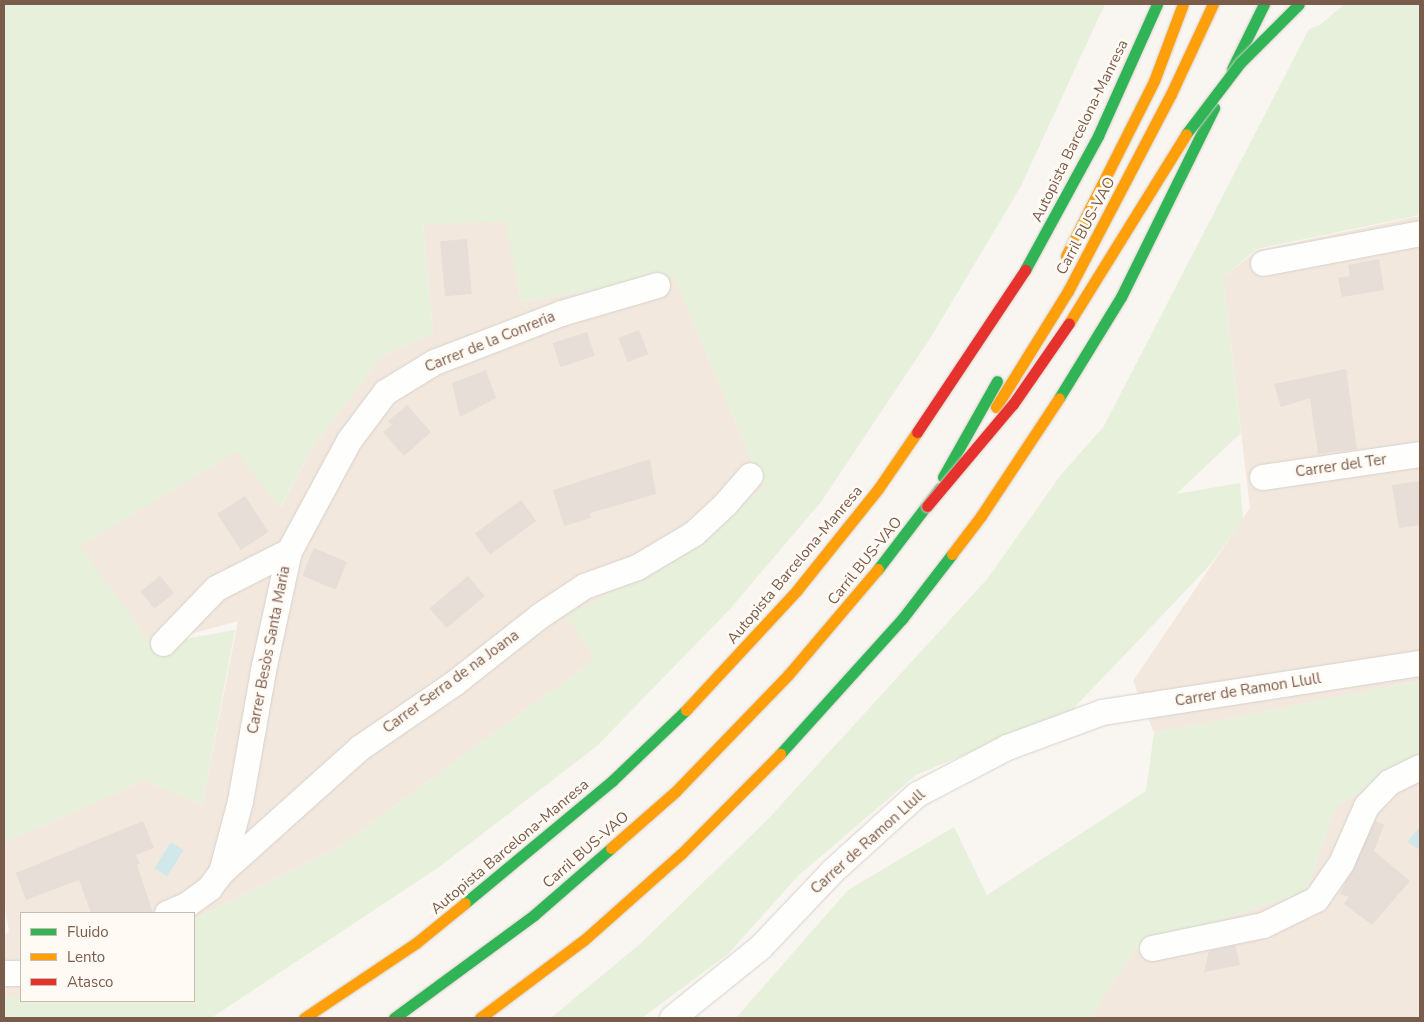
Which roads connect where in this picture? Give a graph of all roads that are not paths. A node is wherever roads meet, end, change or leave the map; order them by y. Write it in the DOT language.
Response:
graph roads {
  1 [pos="1157,4"];
  2 [pos="1183,4"];
  3 [pos="1213,4"];
  4 [pos="1264,4"];
  5 [pos="1299,4"];
  6 [pos="1420,233"];
  7 [pos="1062,263"];
  8 [pos="1262,263"];
  9 [pos="657,285"];
  10 [pos="1002,373"];
  11 [pos="349,440"];
  12 [pos="1420,454"];
  13 [pos="750,475"];
  14 [pos="1262,477"];
  15 [pos="927,506"];
  16 [pos="289,551"];
  17 [pos="163,643"];
  18 [pos="1420,663"];
  19 [pos="1420,767"];
  20 [pos="221,872"];
  21 [pos="169,912"];
  22 [pos="1152,948"];
  23 [pos="4,973"];
  24 [pos="20,973"];
  25 [pos="304,1018"];
  26 [pos="394,1018"];
  27 [pos="480,1018"];
  28 [pos="672,1018"];
  1 -- 25 [label="highway, Autopista Barcelona-Manresa"];
  2 -- 7 [label="highway"];
  3 -- 15 [label="highway, Carril BUS-VAO, bridge"];
  4 -- 27 [label="highway"];
  5 -- 15 [label="highway, bridge"];
  6 -- 8 [label="street"];
  9 -- 11 [label="street, Carrer de la Conreria"];
  10 -- 15 [label="highway, bridge"];
  11 -- 16 [label="street, Carrer Besòs Santa Maria"];
  12 -- 14 [label="street, Carrer del Ter"];
  13 -- 20 [label="street, Carrer Serra de na Joana"];
  15 -- 26 [label="highway, Carril BUS-VAO"];
  16 -- 17 [label="street"];
  16 -- 20 [label="street, Carrer Besòs Santa Maria"];
  18 -- 28 [label="street, Carrer de Ramon Llull"];
  19 -- 22 [label="street"];
  20 -- 21 [label="street, Carrer Serra de na Joana"];
  23 -- 24 [label="street"];
}
